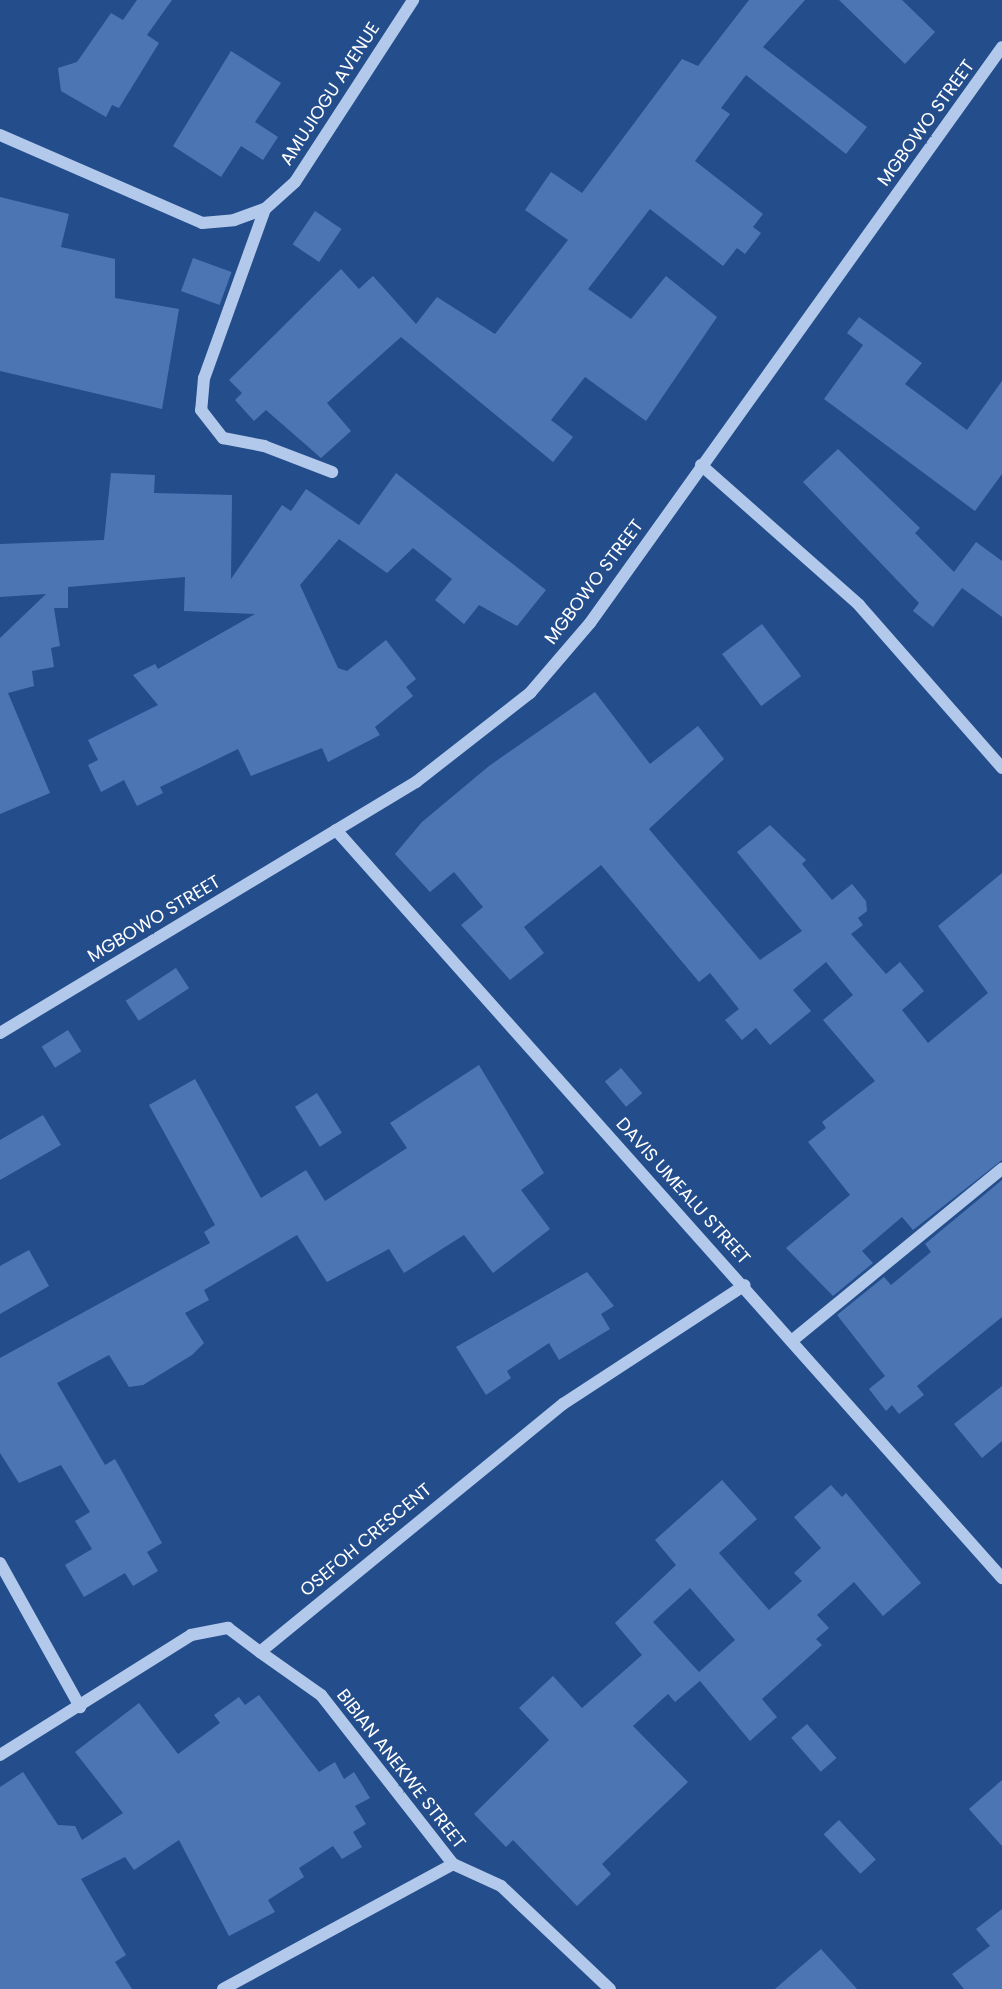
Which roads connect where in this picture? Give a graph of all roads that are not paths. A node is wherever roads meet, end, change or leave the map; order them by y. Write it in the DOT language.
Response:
graph roads {
  1 [pos="413,0"];
  2 [pos="1002,47"];
  3 [pos="0,135"];
  4 [pos="265,209"];
  5 [pos="701,464"];
  6 [pos="332,472"];
  7 [pos="1002,768"];
  8 [pos="336,830"];
  9 [pos="0,1032"];
  10 [pos="1002,1169"];
  11 [pos="745,1285"];
  12 [pos="794,1339"];
  13 [pos="0,1563"];
  14 [pos="1002,1578"];
  15 [pos="260,1652"];
  16 [pos="80,1707"];
  17 [pos="0,1755"];
  18 [pos="453,1864"];
  19 [pos="223,1989"];
  20 [pos="610,1989"];
  1 -- 4 [label="street, AMUJIOGU AVENUE"];
  2 -- 5 [label="street, MGBOWO STREET"];
  3 -- 4 [label="street"];
  4 -- 6 [label="street"];
  5 -- 7 [label="street"];
  5 -- 8 [label="street, MGBOWO STREET"];
  8 -- 9 [label="street, MGBOWO STREET"];
  8 -- 11 [label="street, DAVIS UMEALU STREET"];
  10 -- 12 [label="street"];
  11 -- 12 [label="street, DAVIS UMEALU STREET"];
  11 -- 15 [label="street, OSEFOH CRESCENT"];
  12 -- 14 [label="street, DAVIS UMEALU STREET"];
  13 -- 16 [label="street"];
  15 -- 16 [label="street"];
  15 -- 18 [label="street, BIBIAN ANEKWE STREET"];
  16 -- 17 [label="street"];
  18 -- 19 [label="street"];
  18 -- 20 [label="street, BIBIAN ANEKWE STREET"];
}
